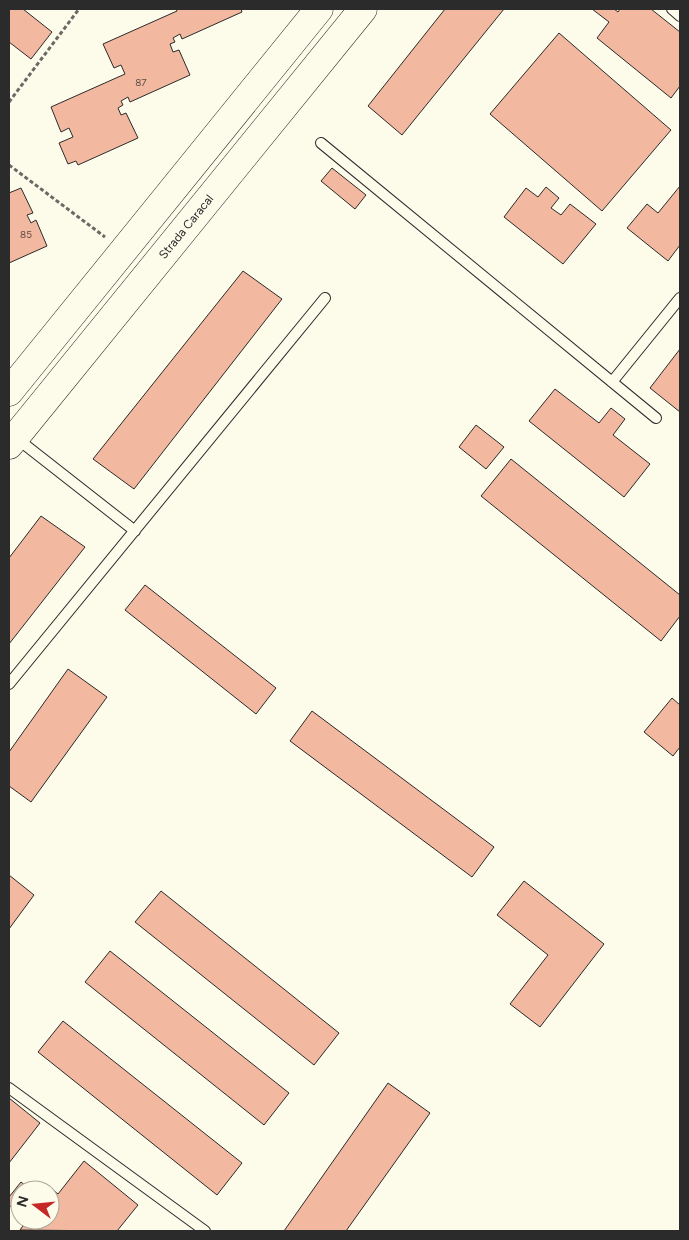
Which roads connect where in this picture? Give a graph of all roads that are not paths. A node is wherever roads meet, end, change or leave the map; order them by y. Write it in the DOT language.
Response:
graph roads {
  1 [pos="319,9"];
  2 [pos="363,9"];
  3 [pos="672,9"];
  4 [pos="680,16"];
  5 [pos="321,143"];
  6 [pos="325,298"];
  7 [pos="680,298"];
  8 [pos="612,382"];
  9 [pos="9,392"];
  10 [pos="656,418"];
  11 [pos="11,438"];
  12 [pos="134,531"];
  13 [pos="9,684"];
  14 [pos="9,1088"];
  15 [pos="205,1231"];
  1 -- 9 [label="main road"];
  2 -- 11 [label="main road, Strada Caracal"];
  3 -- 4 [label="lane"];
  5 -- 8 [label="lane"];
  6 -- 12 [label="lane"];
  7 -- 8 [label="lane"];
  8 -- 10 [label="lane"];
  11 -- 12 [label="lane"];
  12 -- 13 [label="lane"];
  14 -- 15 [label="lane"];
}
